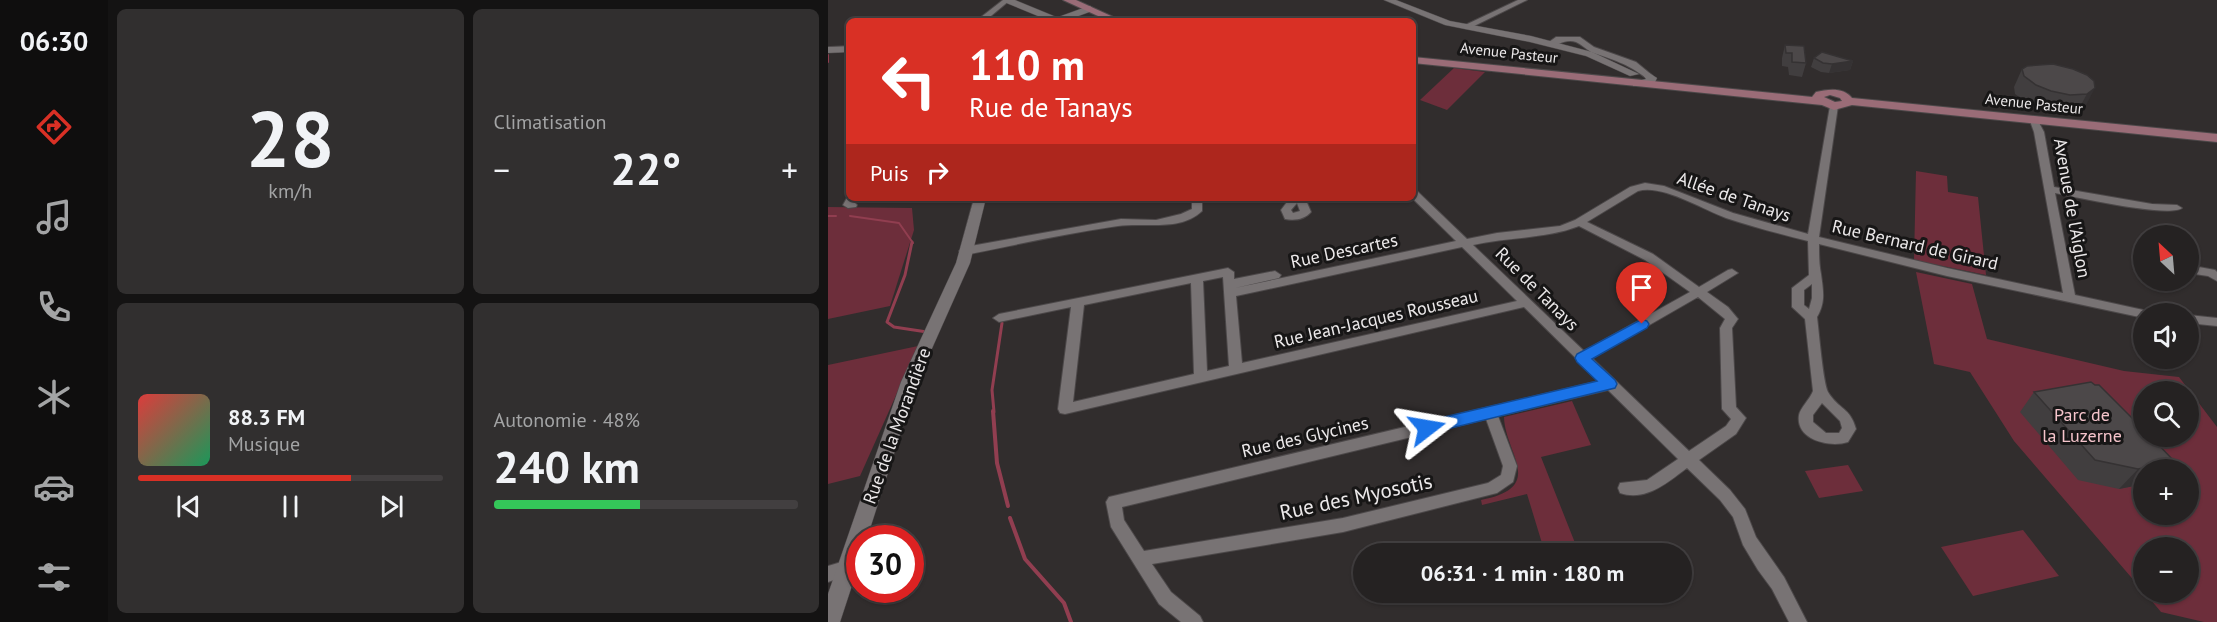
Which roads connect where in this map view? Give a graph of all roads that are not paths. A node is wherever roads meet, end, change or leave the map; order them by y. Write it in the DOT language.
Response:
graph roads {
  1 [pos="1007,0"];
  2 [pos="1068,0"];
  3 [pos="1388,0"];
  4 [pos="1524,0"];
  5 [pos="1089,9"];
  6 [pos="984,18"];
  7 [pos="1050,18"];
  8 [pos="1065,18"];
  9 [pos="1111,18"];
  10 [pos="1465,27"];
  11 [pos="1552,44"];
  12 [pos="846,49"];
  13 [pos="828,50"];
  14 [pos="1416,60"];
  15 [pos="1615,69"];
  16 [pos="1649,76"];
  17 [pos="1601,79"];
  18 [pos="1636,79"];
  19 [pos="1822,97"];
  20 [pos="1848,101"];
  21 [pos="1834,106"];
  22 [pos="2037,126"];
  23 [pos="2217,138"];
  24 [pos="1645,186"];
  25 [pos="2049,189"];
  26 [pos="1416,197"];
  27 [pos="979,201"];
  28 [pos="1197,201"];
  29 [pos="1293,201"];
  30 [pos="1301,201"];
  31 [pos="2177,208"];
  32 [pos="1579,222"];
  33 [pos="1813,239"];
  34 [pos="1462,240"];
  35 [pos="965,251"];
  36 [pos="2199,271"];
  37 [pos="1732,273"];
  38 [pos="2217,277"];
  39 [pos="1197,278"];
  40 [pos="1815,278"];
  41 [pos="1229,289"];
  42 [pos="1700,292"];
  43 [pos="2070,299"];
  44 [pos="1078,302"];
  45 [pos="1525,303"];
  46 [pos="2133,313"];
  47 [pos="1810,317"];
  48 [pos="999,318"];
  49 [pos="2199,320"];
  50 [pos="2217,321"];
  51 [pos="1582,358"];
  52 [pos="1236,369"];
  53 [pos="1201,377"];
  54 [pos="1610,384"];
  55 [pos="1820,390"];
  56 [pos="1490,412"];
  57 [pos="1689,460"];
  58 [pos="1625,488"];
  59 [pos="862,525"];
  60 [pos="1140,559"];
  61 [pos="846,569"];
  62 [pos="828,574"];
  63 [pos="846,574"];
  64 [pos="829,622"];
  65 [pos="1194,622"];
  66 [pos="1798,622"];
  1 -- 6 [label="street"];
  1 -- 7 [label="street"];
  2 -- 5 [label="main road"];
  3 -- 10 [label="street"];
  4 -- 10 [label="street"];
  5 -- 8 [label="street"];
  5 -- 9 [label="main road"];
  10 -- 11 [label="street"];
  11 -- 15 [label="street"];
  11 -- 16 [label="street"];
  12 -- 13 [label="street"];
  14 -- 17 [label="main road, Avenue Pasteur"];
  15 -- 17 [label="main road, Avenue Pasteur"];
  15 -- 18 [label="main road, Avenue Pasteur"];
  16 -- 18 [label="main road, Avenue Pasteur"];
  16 -- 19 [label="main road, Avenue Pasteur"];
  17 -- 18 [label="main road, Avenue Pasteur"];
  18 -- 19 [label="main road, Avenue Pasteur"];
  19 -- 20 [label="main road, Avenue Pasteur"];
  19 -- 21 [label="main road, Avenue Pasteur"];
  20 -- 21 [label="main road, Avenue Pasteur"];
  20 -- 22 [label="main road, Avenue Pasteur"];
  21 -- 33 [label="street, Rue Bernard de Girard"];
  22 -- 23 [label="main road, Avenue Pasteur"];
  22 -- 25 [label="street, Avenue de l'Aiglon"];
  24 -- 32 [label="street, Rue Descartes"];
  24 -- 33 [label="street, Allée de Tanays"];
  25 -- 31 [label="street"];
  25 -- 43 [label="street, Avenue de l'Aiglon"];
  26 -- 34 [label="street, Rue de Tanays"];
  27 -- 35 [label="street, Rue de la Morandière"];
  28 -- 35 [label="street"];
  29 -- 30 [label="street"];
  32 -- 34 [label="street, Rue Descartes"];
  32 -- 42 [label="street"];
  33 -- 40 [label="street"];
  33 -- 43 [label="street, Rue Bernard de Girard"];
  34 -- 41 [label="street, Rue Descartes"];
  34 -- 45 [label="street, Rue de Tanays"];
  35 -- 59 [label="street, Rue de la Morandière"];
  36 -- 38 [label="street"];
  37 -- 42 [label="street"];
  39 -- 41 [label="street"];
  39 -- 44 [label="street"];
  39 -- 53 [label="street"];
  40 -- 47 [label="street"];
  40 -- 47 [label="street"];
  41 -- 52 [label="street"];
  42 -- 51 [label="street"];
  42 -- 57 [label="street"];
  43 -- 46 [label="street, Avenue de l'Aiglon"];
  44 -- 48 [label="street"];
  44 -- 53 [label="street"];
  45 -- 51 [label="street, Rue de Tanays"];
  45 -- 52 [label="street, Rue Jean-Jacques Rousseau"];
  47 -- 55 [label="street"];
  49 -- 50 [label="street"];
  51 -- 54 [label="street, Rue de Tanays"];
  52 -- 53 [label="street, Rue Jean-Jacques Rousseau"];
  54 -- 56 [label="street, Rue des Glycines"];
  54 -- 57 [label="street, Rue de Tanays"];
  56 -- 60 [label="street, Rue des Myosotis"];
  56 -- 60 [label="street, Rue des Glycines"];
  57 -- 58 [label="street"];
  57 -- 66 [label="street, Rue de Tanays"];
  60 -- 65 [label="street"];
  61 -- 62 [label="street"];
  63 -- 64 [label="street, Rue de la Morandière"];
}
